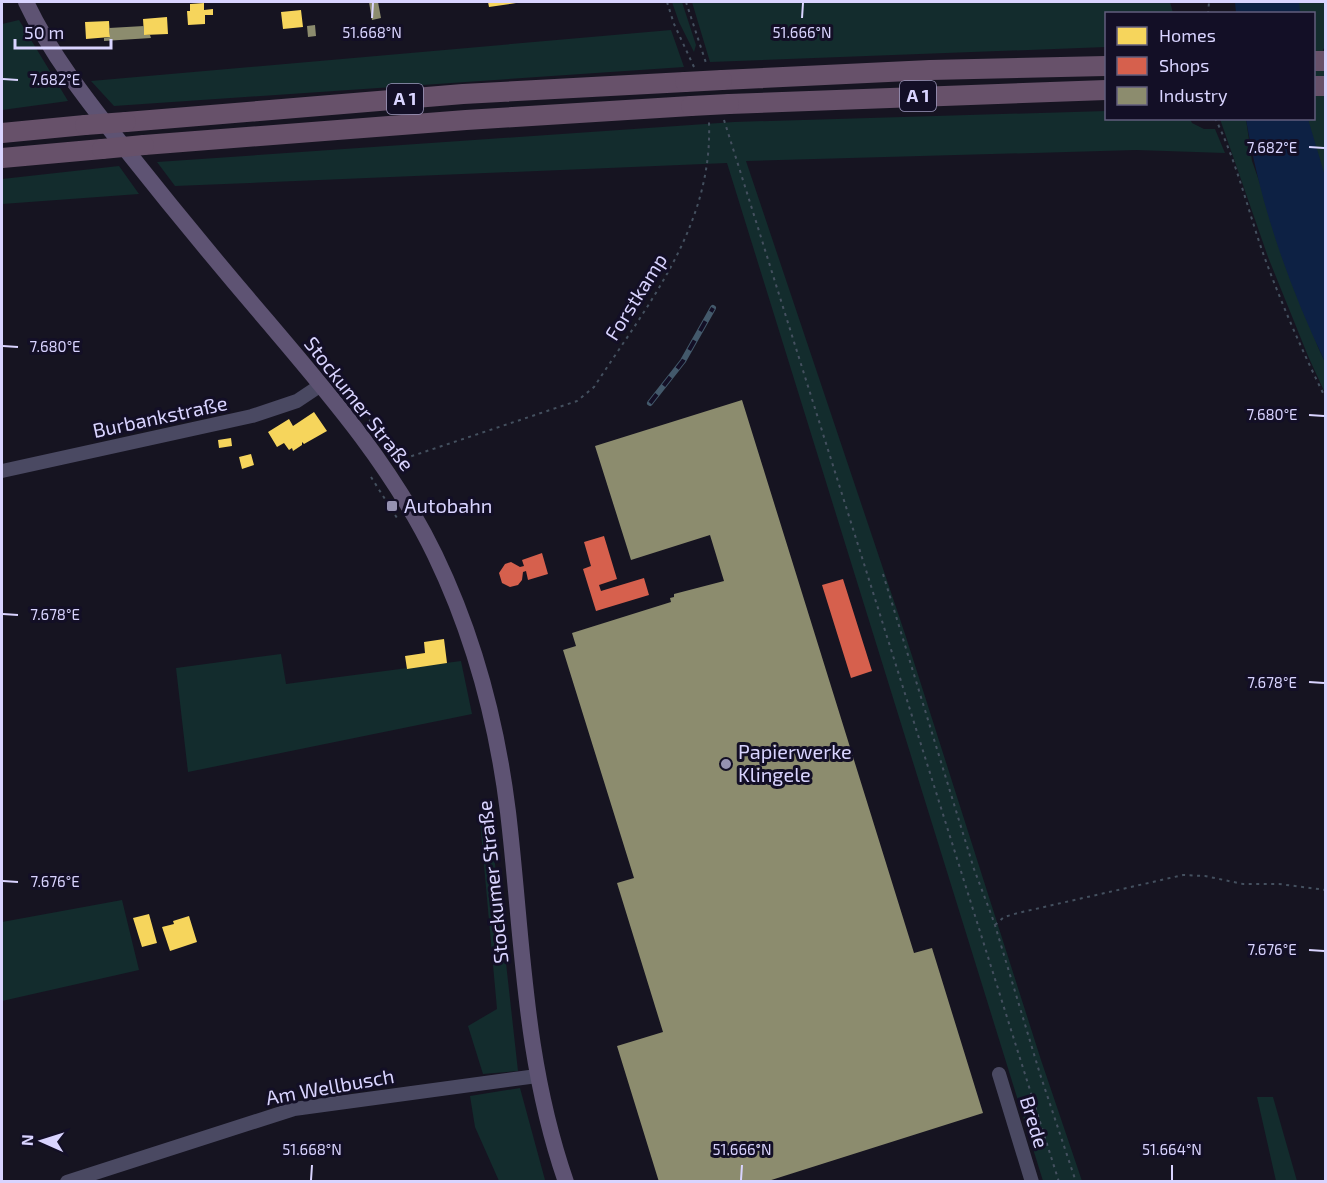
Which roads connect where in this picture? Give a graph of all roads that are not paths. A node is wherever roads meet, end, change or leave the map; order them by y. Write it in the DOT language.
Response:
graph roads {
  1 [pos="26,2"];
  2 [pos="1105,66"];
  3 [pos="1105,90"];
  4 [pos="2,133"];
  5 [pos="2,158"];
  6 [pos="321,385"];
  7 [pos="2,471"];
  8 [pos="999,1074"];
  9 [pos="537,1076"];
  10 [pos="67,1182"];
  11 [pos="566,1182"];
  12 [pos="1032,1182"];
  1 -- 6 [label="main road, Stockumer Straße"];
  2 -- 4 [label="highway, A 1, bridge"];
  3 -- 5 [label="highway, A 1, bridge"];
  6 -- 7 [label="street, Burbankstraße"];
  6 -- 9 [label="main road, Stockumer Straße"];
  8 -- 12 [label="street, Brede"];
  9 -- 10 [label="street, Am Wellbusch"];
  9 -- 11 [label="main road, Stockumer Straße"];
}
